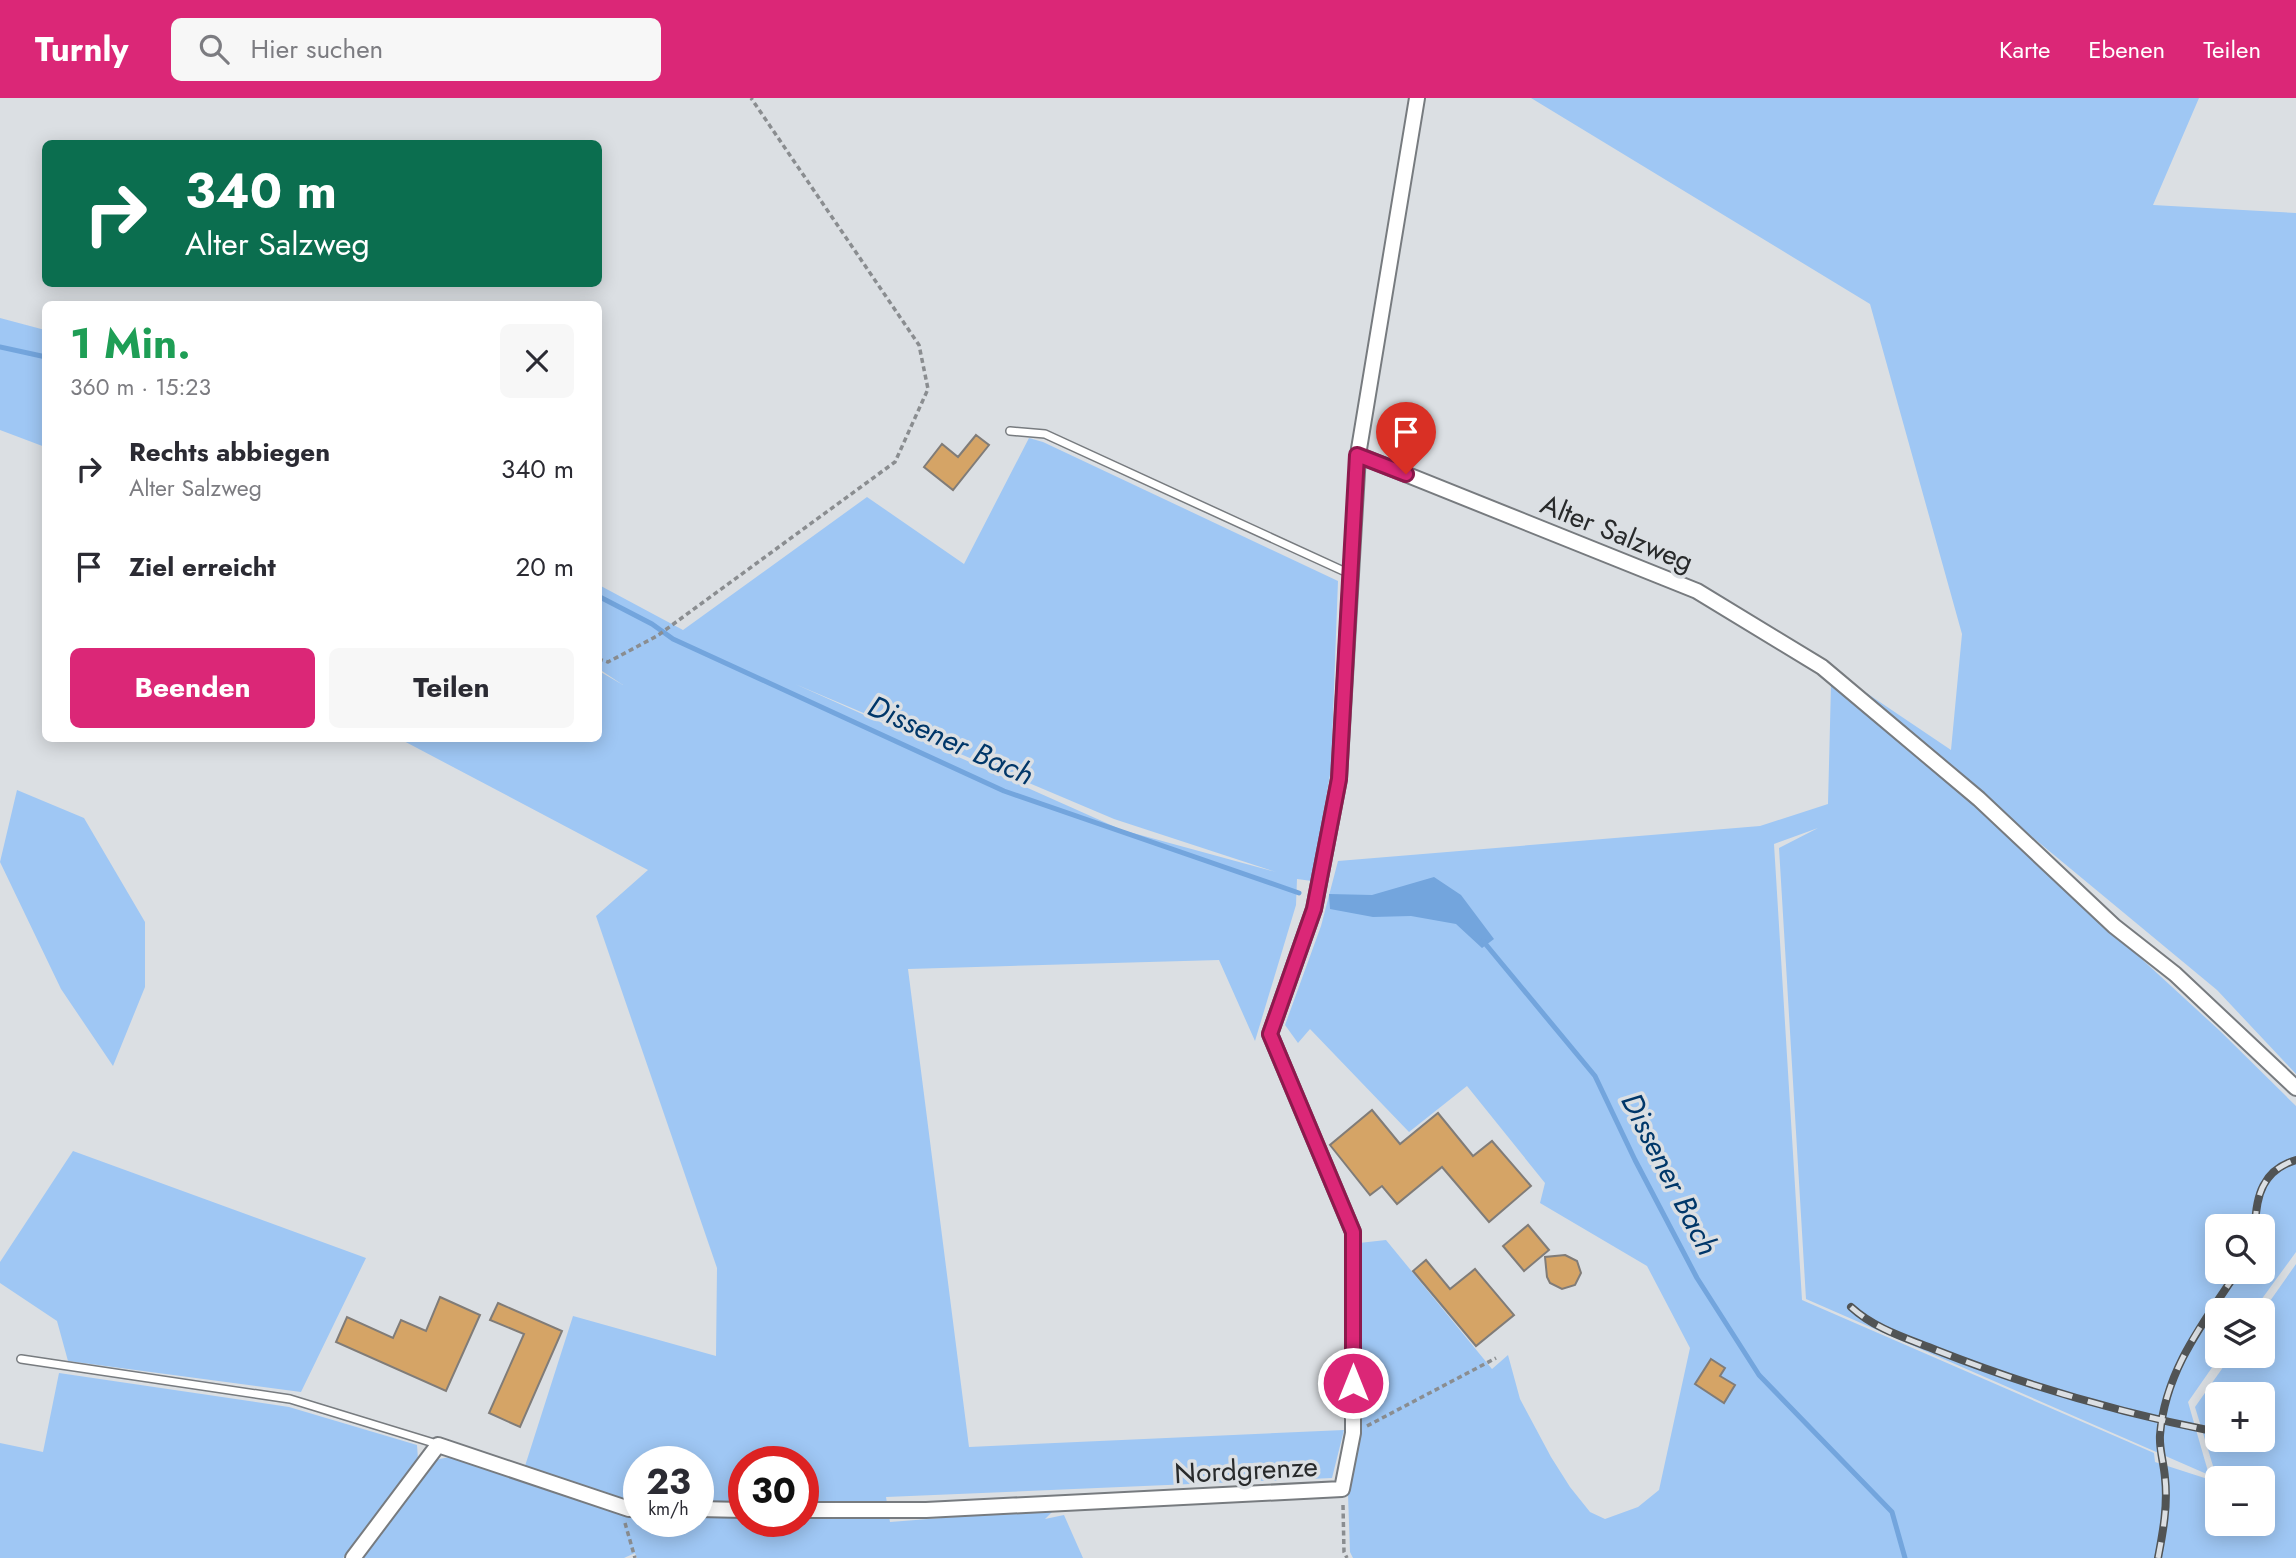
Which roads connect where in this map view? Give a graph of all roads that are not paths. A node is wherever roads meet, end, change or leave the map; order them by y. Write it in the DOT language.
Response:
graph roads {
  1 [pos="1417,98"];
  2 [pos="1010,431"];
  3 [pos="1357,455"];
  4 [pos="1350,574"];
  5 [pos="2296,1088"];
  6 [pos="21,1359"];
  7 [pos="438,1445"];
  8 [pos="623,1506"];
  9 [pos="819,1510"];
  10 [pos="353,1558"];
  1 -- 3 [label="street"];
  2 -- 4 [label="lane"];
  3 -- 4 [label="street, Nordgrenze"];
  3 -- 5 [label="street, Alter Salzweg"];
  4 -- 9 [label="street, Nordgrenze"];
  6 -- 7 [label="lane"];
  7 -- 8 [label="street"];
  7 -- 10 [label="street"];
}
